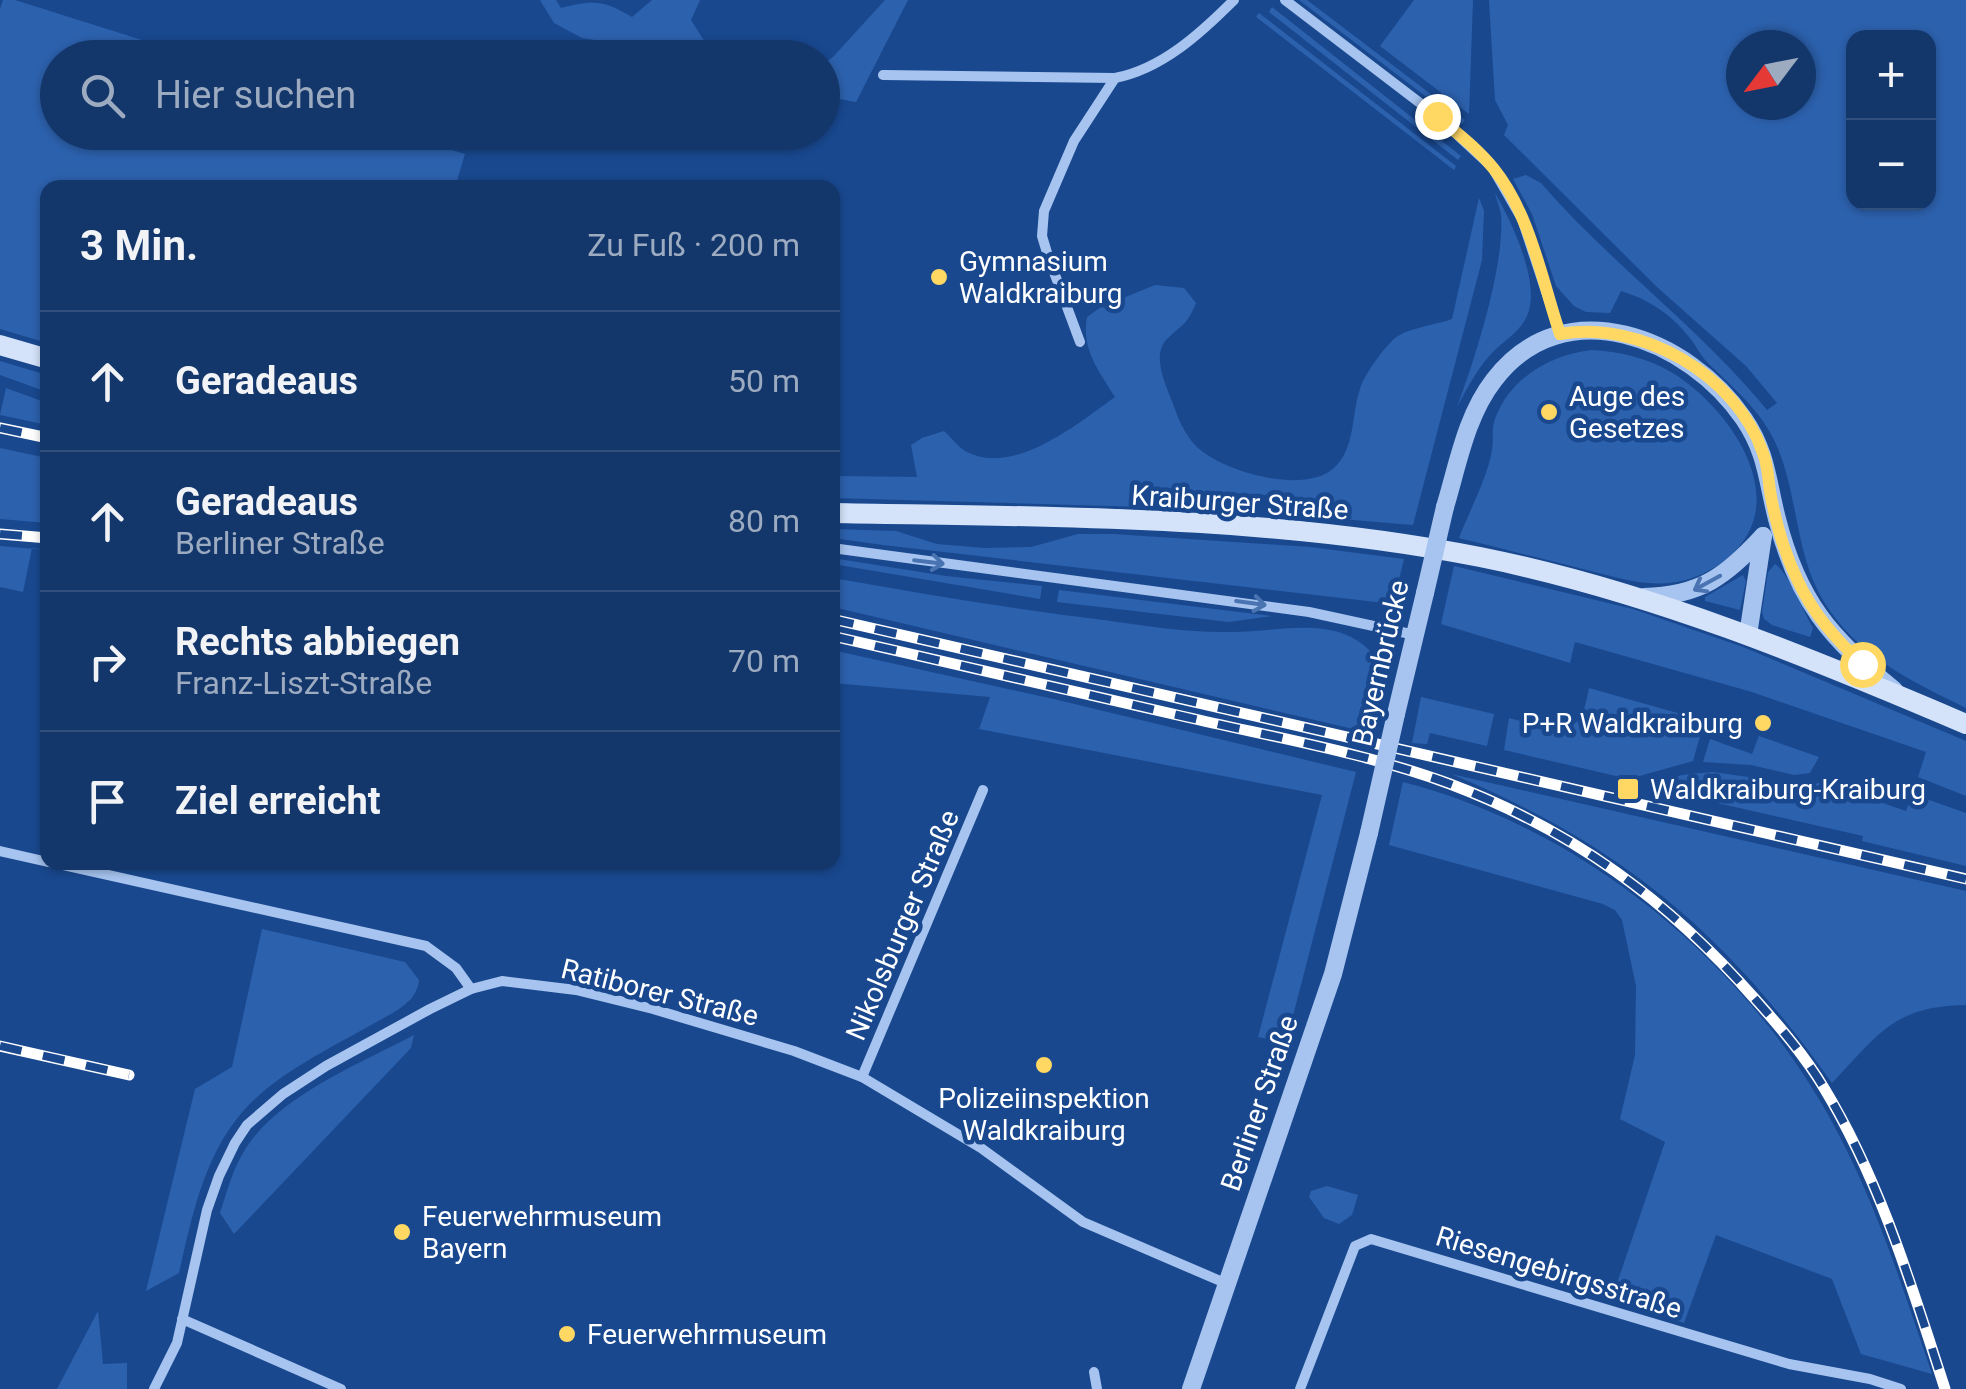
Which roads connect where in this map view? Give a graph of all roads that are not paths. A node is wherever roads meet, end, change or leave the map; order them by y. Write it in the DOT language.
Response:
graph roads {
  1 [pos="1234,0"];
  2 [pos="1285,0"];
  3 [pos="883,75"];
  4 [pos="1116,78"];
  5 [pos="1560,334"];
  6 [pos="1080,342"];
  7 [pos="0,344"];
  8 [pos="40,356"];
  9 [pos="1770,491"];
  10 [pos="840,514"];
  11 [pos="1763,536"];
  12 [pos="840,549"];
  13 [pos="1636,597"];
  14 [pos="1415,635"];
  15 [pos="1748,635"];
  16 [pos="1902,697"];
  17 [pos="1966,724"];
  18 [pos="983,790"];
  19 [pos="1369,832"];
  20 [pos="0,852"];
  21 [pos="40,860"];
  22 [pos="85,870"];
  23 [pos="471,989"];
  24 [pos="862,1077"];
  25 [pos="1225,1283"];
  26 [pos="182,1319"];
  27 [pos="1094,1372"];
  28 [pos="154,1389"];
  29 [pos="341,1389"];
  30 [pos="1096,1389"];
  31 [pos="1192,1389"];
  32 [pos="1300,1389"];
  33 [pos="1900,1389"];
  1 -- 4 [label="street"];
  2 -- 5 [label="street"];
  3 -- 4 [label="street"];
  4 -- 6 [label="street"];
  5 -- 9 [label="street"];
  5 -- 14 [label="street, Bayernbrücke, bridge"];
  7 -- 8 [label="main road"];
  9 -- 11 [label="street"];
  9 -- 16 [label="street"];
  10 -- 13 [label="main road, Kraiburger Straße"];
  11 -- 13 [label="street, one-way"];
  11 -- 15 [label="street"];
  12 -- 14 [label="street, one-way"];
  13 -- 15 [label="main road, Kraiburger Straße"];
  14 -- 19 [label="street, Bayernbrücke, bridge"];
  15 -- 16 [label="main road, Kraiburger Straße"];
  16 -- 17 [label="main road, Kraiburger Straße"];
  18 -- 24 [label="street, Nikolsburger Straße"];
  19 -- 25 [label="street, Berliner Straße"];
  20 -- 21 [label="street"];
  22 -- 23 [label="street"];
  23 -- 24 [label="street, Ratiborer Straße"];
  23 -- 26 [label="street"];
  24 -- 25 [label="street, Ratiborer Straße"];
  25 -- 31 [label="street, Berliner Straße"];
  26 -- 28 [label="street"];
  26 -- 29 [label="street"];
  27 -- 30 [label="street"];
  32 -- 33 [label="street, Riesengebirgsstraße"];
}
